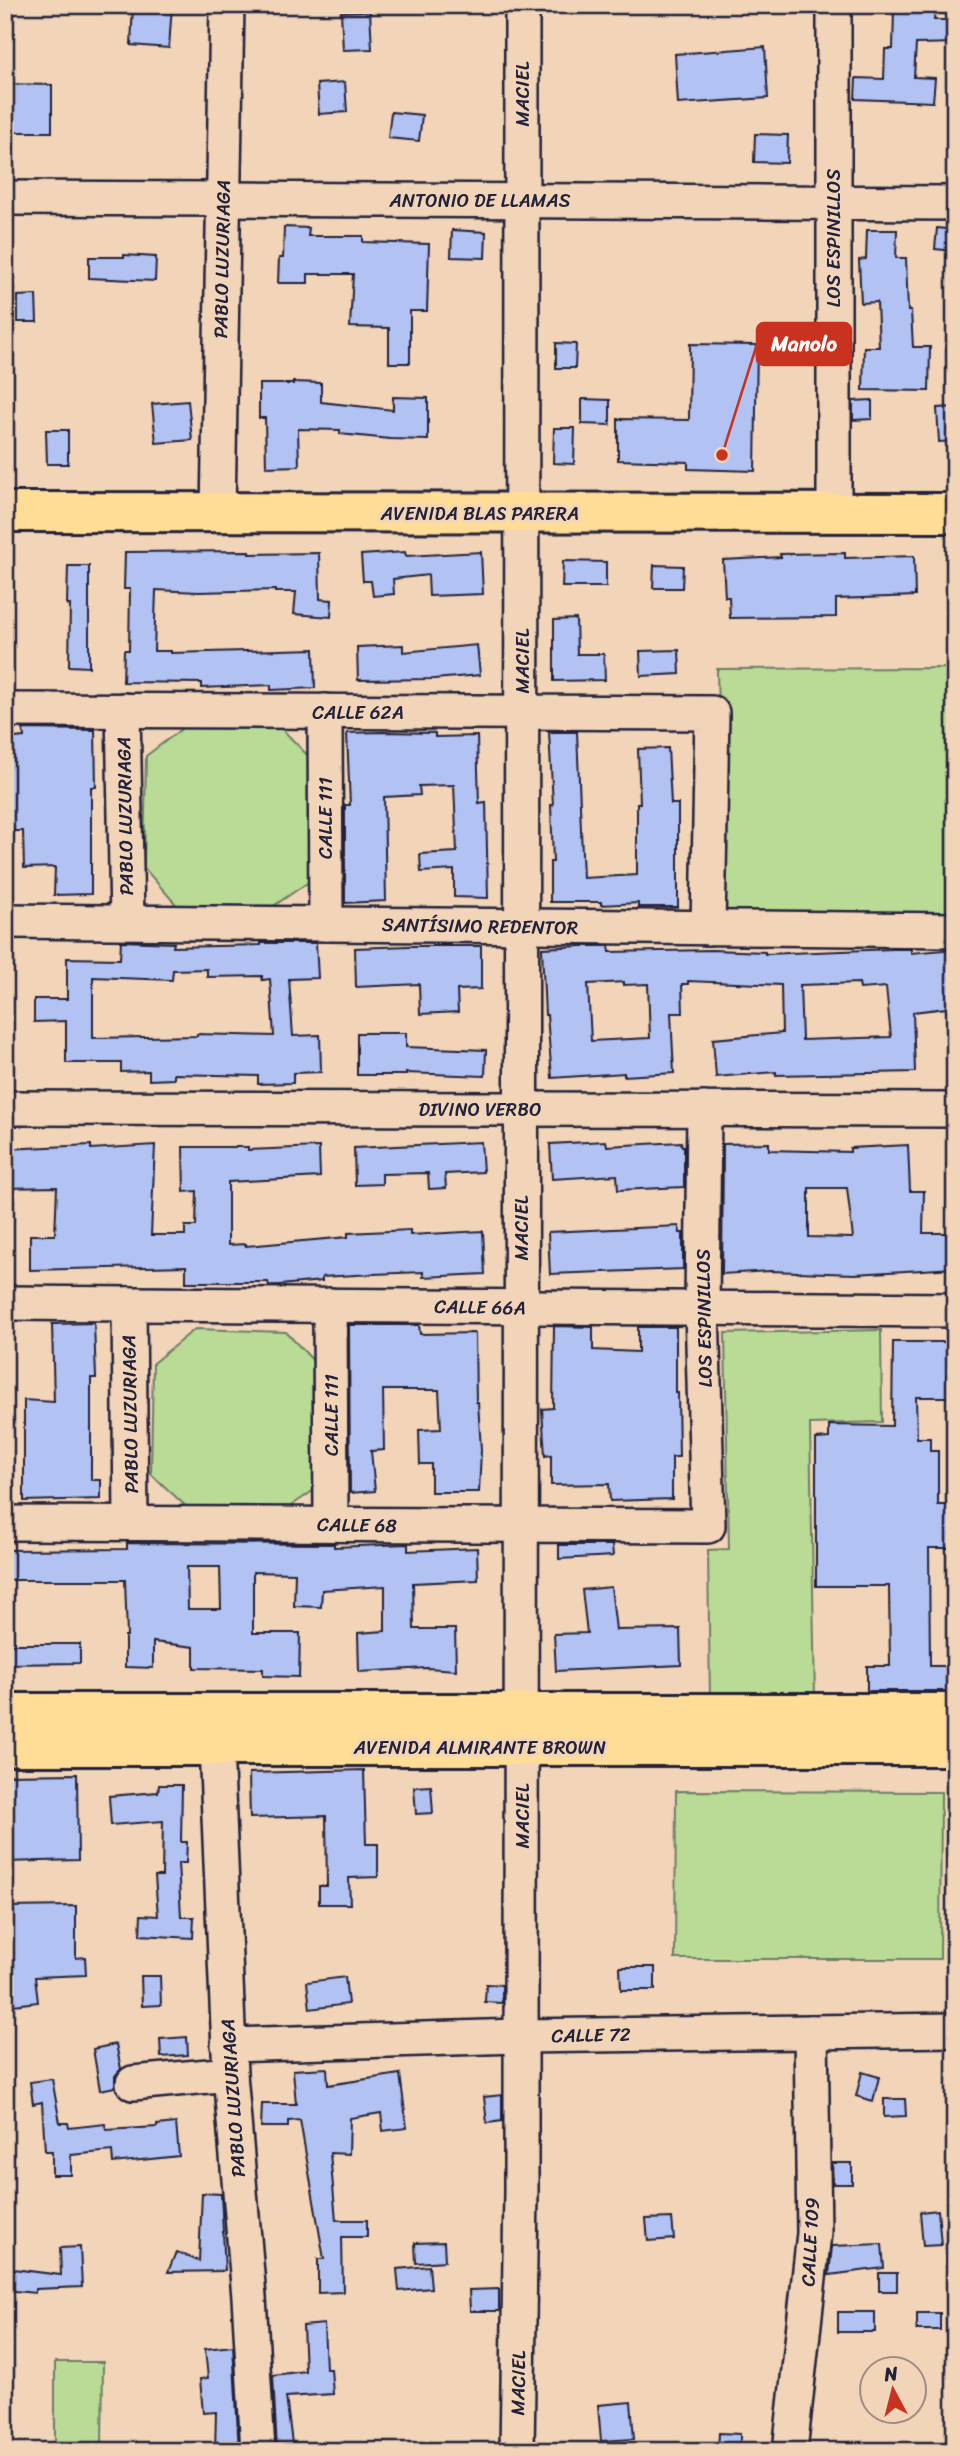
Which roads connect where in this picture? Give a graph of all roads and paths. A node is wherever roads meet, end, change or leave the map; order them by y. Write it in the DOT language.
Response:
graph roads {
  1 [pos="227,5"];
  2 [pos="522,5"];
  3 [pos="834,5"];
  4 [pos="5,198"];
  5 [pos="223,199"];
  6 [pos="522,200"];
  7 [pos="834,202"];
  8 [pos="955,203"];
  9 [pos="5,513"];
  10 [pos="218,513"];
  11 [pos="834,513"];
  12 [pos="955,513"];
  13 [pos="522,514"];
  14 [pos="5,710"];
  15 [pos="123,710"];
  16 [pos="325,711"];
  17 [pos="522,713"];
  18 [pos="5,921"];
  19 [pos="127,922"];
  20 [pos="326,924"];
  21 [pos="522,927"];
  22 [pos="708,928"];
  23 [pos="955,930"];
  24 [pos="5,1108"];
  25 [pos="522,1109"];
  26 [pos="704,1109"];
  27 [pos="955,1110"];
  28 [pos="5,1303"];
  29 [pos="129,1304"];
  30 [pos="330,1305"];
  31 [pos="521,1307"];
  32 [pos="702,1308"];
  33 [pos="955,1310"];
  34 [pos="5,1522"];
  35 [pos="131,1523"];
  36 [pos="331,1524"];
  37 [pos="522,1526"];
  38 [pos="708,1526"];
  39 [pos="5,1713"];
  40 [pos="955,1713"];
  41 [pos="521,1730"];
  42 [pos="5,1746"];
  43 [pos="216,1746"];
  44 [pos="955,1746"];
  45 [pos="955,2030"];
  46 [pos="811,2032"];
  47 [pos="522,2036"];
  48 [pos="229,2060"];
  49 [pos="133,2083"];
  50 [pos="258,2451"];
  51 [pos="517,2451"];
  52 [pos="790,2451"];
  1 -- 5 [label="street, PABLO LUZURIAGA"];
  2 -- 6 [label="street, MACIEL"];
  3 -- 7 [label="street, LOS ESPINILLOS"];
  4 -- 5 [label="street, ANTONIO DE LLAMAS"];
  5 -- 6 [label="street, ANTONIO DE LLAMAS"];
  5 -- 10 [label="street, PABLO LUZURIAGA"];
  6 -- 7 [label="street, ANTONIO DE LLAMAS"];
  6 -- 13 [label="street, MACIEL"];
  7 -- 8 [label="street, ANTONIO DE LLAMAS"];
  7 -- 11 [label="street, LOS ESPINILLOS"];
  9 -- 10 [label="main road, AVENIDA BLAS PARERA"];
  10 -- 13 [label="main road, AVENIDA BLAS PARERA"];
  11 -- 12 [label="main road, AVENIDA BLAS PARERA"];
  11 -- 13 [label="main road, AVENIDA BLAS PARERA"];
  13 -- 17 [label="street, MACIEL"];
  14 -- 15 [label="street, CALLE 62A"];
  15 -- 16 [label="street, CALLE 62A"];
  15 -- 19 [label="street, PABLO LUZURIAGA"];
  16 -- 17 [label="street, CALLE 62A"];
  16 -- 20 [label="street, CALLE 111"];
  17 -- 21 [label="street, MACIEL"];
  17 -- 22 [label="street, CALLE 62A"];
  18 -- 19 [label="street, SANTÍSIMO REDENTOR"];
  19 -- 20 [label="street, SANTÍSIMO REDENTOR"];
  20 -- 21 [label="street, SANTÍSIMO REDENTOR"];
  21 -- 22 [label="street, SANTÍSIMO REDENTOR"];
  21 -- 25 [label="street, MACIEL"];
  22 -- 23 [label="street, SANTÍSIMO REDENTOR"];
  24 -- 25 [label="street, DIVINO VERBO"];
  25 -- 26 [label="street, DIVINO VERBO"];
  25 -- 31 [label="street, MACIEL"];
  26 -- 27 [label="street, DIVINO VERBO"];
  26 -- 32 [label="street, LOS ESPINILLOS"];
  28 -- 29 [label="street, CALLE 66A"];
  29 -- 30 [label="street, CALLE 66A"];
  29 -- 35 [label="street, PABLO LUZURIAGA"];
  30 -- 31 [label="street, CALLE 66A"];
  30 -- 36 [label="street, CALLE 111"];
  31 -- 32 [label="street, CALLE 66A"];
  31 -- 37 [label="street, MACIEL"];
  32 -- 33 [label="street, CALLE 66A"];
  32 -- 38 [label="street, LOS ESPINILLOS"];
  34 -- 35 [label="street, CALLE 68"];
  35 -- 36 [label="street, CALLE 68"];
  36 -- 37 [label="street, CALLE 68"];
  37 -- 38 [label="street, CALLE 68"];
  37 -- 41 [label="street, MACIEL"];
  39 -- 41 [label="main road, AVENIDA ALMIRANTE BROWN"];
  40 -- 41 [label="main road, AVENIDA ALMIRANTE BROWN"];
  41 -- 43 [label="main road, AVENIDA ALMIRANTE BROWN"];
  41 -- 44 [label="main road, AVENIDA ALMIRANTE BROWN"];
  41 -- 47 [label="street, MACIEL"];
  42 -- 43 [label="main road, AVENIDA ALMIRANTE BROWN"];
  43 -- 48 [label="street, PABLO LUZURIAGA"];
  45 -- 46 [label="street, CALLE 72"];
  46 -- 47 [label="street, CALLE 72"];
  46 -- 52 [label="street, CALLE 109"];
  47 -- 48 [label="street, CALLE 72"];
  47 -- 51 [label="street, MACIEL"];
  48 -- 49 [label="street, CALLE 72"];
  48 -- 50 [label="street, PABLO LUZURIAGA"];
}
